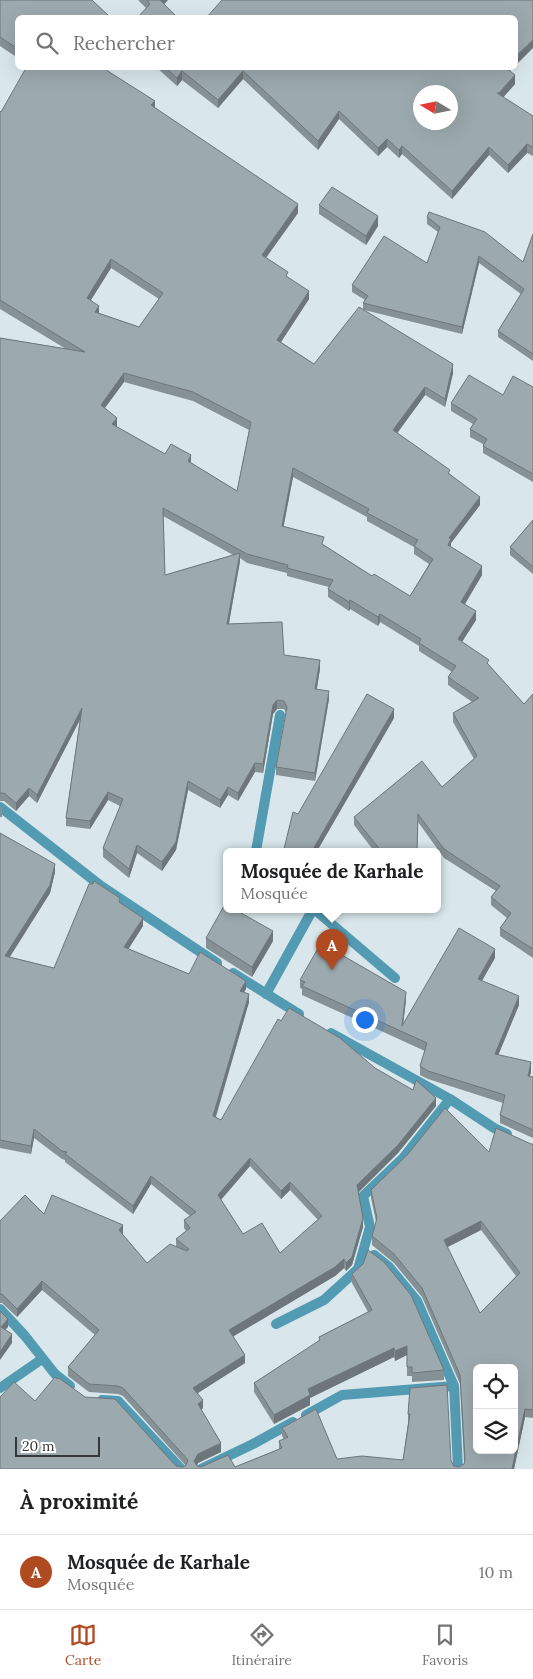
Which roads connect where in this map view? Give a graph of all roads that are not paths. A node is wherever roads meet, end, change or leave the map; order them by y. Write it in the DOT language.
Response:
graph roads {
  1 [pos="280,715"];
  2 [pos="0,807"];
  3 [pos="257,848"];
  4 [pos="311,913"];
  5 [pos="318,913"];
  6 [pos="395,978"];
  7 [pos="266,994"];
  8 [pos="308,1020"];
  9 [pos="325,1030"];
  10 [pos="450,1099"];
  11 [pos="517,1139"];
  12 [pos="364,1247"];
  13 [pos="0,1309"];
  14 [pos="276,1324"];
  15 [pos="42,1359"];
  16 [pos="454,1386"];
  17 [pos="0,1388"];
  18 [pos="78,1393"];
  19 [pos="94,1400"];
  20 [pos="181,1469"];
  21 [pos="200,1469"];
  22 [pos="458,1469"];
  1 -- 3 [label="street"];
  2 -- 7 [label="street"];
  4 -- 7 [label="street"];
  5 -- 6 [label="street"];
  7 -- 8 [label="street"];
  9 -- 10 [label="street"];
  10 -- 11 [label="street"];
  10 -- 12 [label="street"];
  12 -- 14 [label="street"];
  12 -- 16 [label="street"];
  13 -- 15 [label="street"];
  15 -- 17 [label="street"];
  15 -- 18 [label="street"];
  16 -- 21 [label="street"];
  16 -- 22 [label="street"];
  19 -- 20 [label="street"];
}
